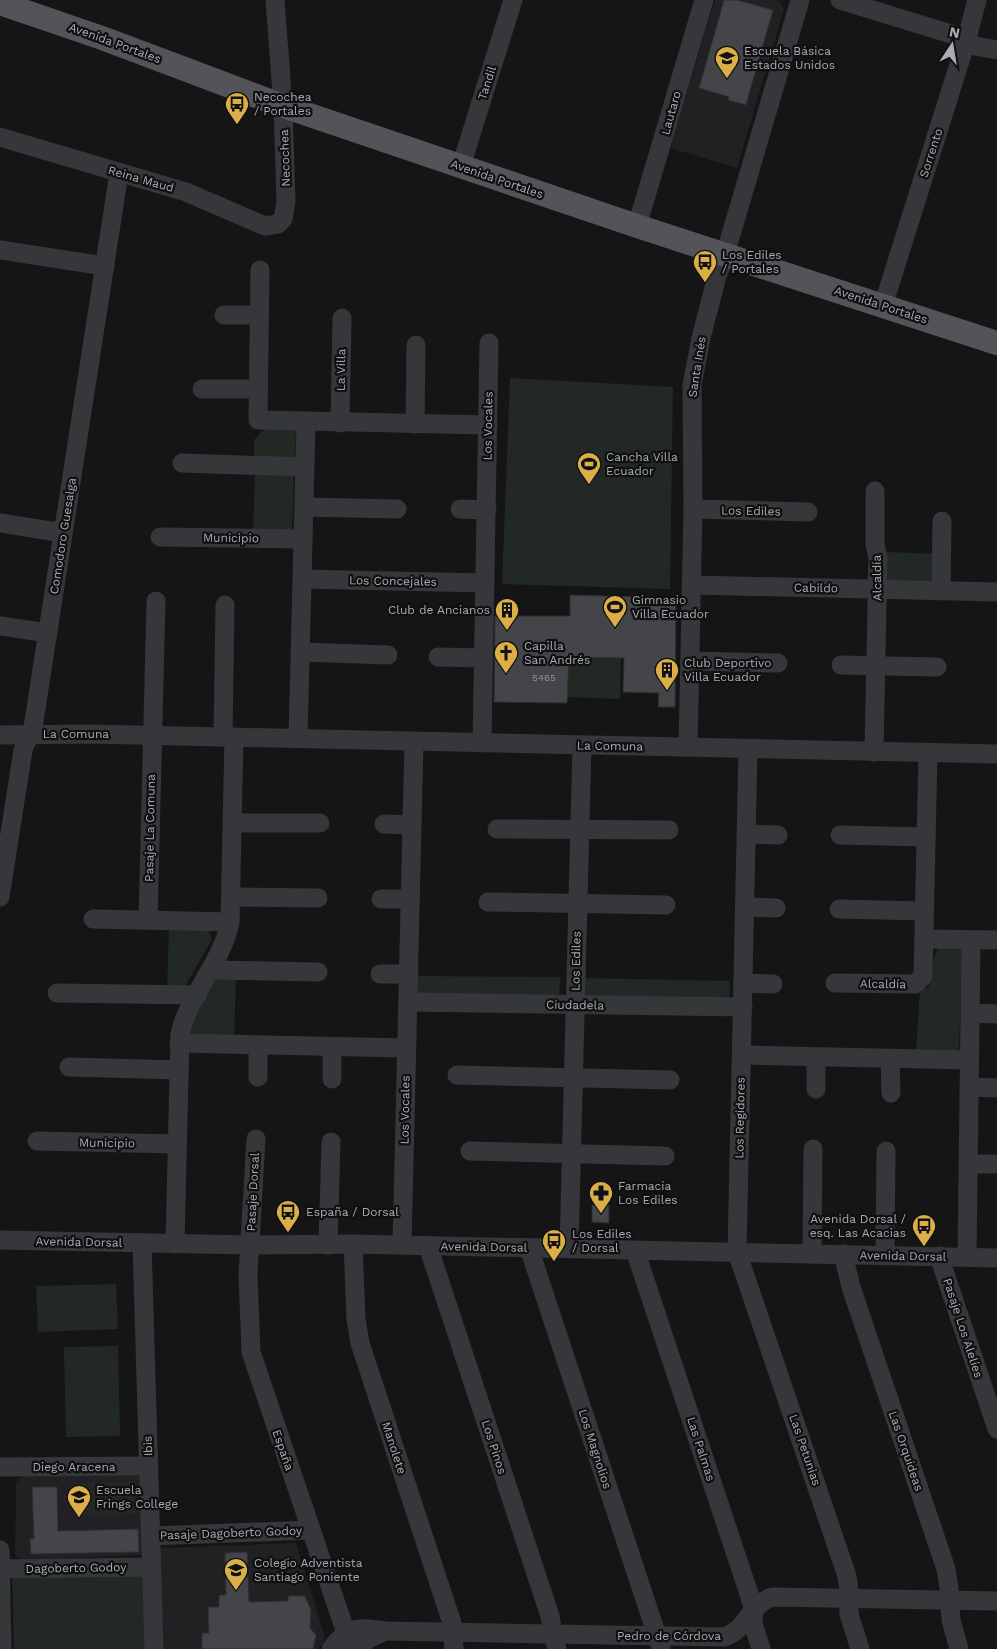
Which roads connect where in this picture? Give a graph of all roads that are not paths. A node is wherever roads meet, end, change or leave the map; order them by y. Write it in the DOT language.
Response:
graph roads {
  1 [pos="275,0"];
  2 [pos="513,0"];
  3 [pos="704,0"];
  4 [pos="800,0"];
  5 [pos="840,0"];
  6 [pos="977,0"];
  7 [pos="8,3"];
  8 [pos="966,42"];
  9 [pos="997,50"];
  10 [pos="283,106"];
  11 [pos="0,137"];
  12 [pos="461,166"];
  13 [pos="120,173"];
  14 [pos="278,224"];
  15 [pos="638,226"];
  16 [pos="0,250"];
  17 [pos="726,255"];
  18 [pos="105,266"];
  19 [pos="260,270"];
  20 [pos="883,306"];
  21 [pos="224,314"];
  22 [pos="259,315"];
  23 [pos="342,318"];
  24 [pos="490,342"];
  25 [pos="997,343"];
  26 [pos="416,345"];
  27 [pos="202,389"];
  28 [pos="258,389"];
  29 [pos="306,422"];
  30 [pos="340,423"];
  31 [pos="415,424"];
  32 [pos="488,425"];
  33 [pos="182,463"];
  34 [pos="305,466"];
  35 [pos="875,491"];
  36 [pos="304,507"];
  37 [pos="397,509"];
  38 [pos="693,509"];
  39 [pos="460,510"];
  40 [pos="486,510"];
  41 [pos="808,512"];
  42 [pos="942,522"];
  43 [pos="0,523"];
  44 [pos="63,533"];
  45 [pos="160,537"];
  46 [pos="303,539"];
  47 [pos="302,579"];
  48 [pos="485,583"];
  49 [pos="692,585"];
  50 [pos="878,589"];
  51 [pos="941,590"];
  52 [pos="997,592"];
  53 [pos="156,600"];
  54 [pos="225,605"];
  55 [pos="0,626"];
  56 [pos="48,633"];
  57 [pos="300,652"];
  58 [pos="388,655"];
  59 [pos="438,657"];
  60 [pos="484,658"];
  61 [pos="690,661"];
  62 [pos="778,662"];
  63 [pos="841,665"];
  64 [pos="876,666"];
  65 [pos="937,667"];
  66 [pos="32,734"];
  67 [pos="0,735"];
  68 [pos="153,735"];
  69 [pos="229,737"];
  70 [pos="298,738"];
  71 [pos="414,741"];
  72 [pos="482,743"];
  73 [pos="582,745"];
  74 [pos="688,747"];
  75 [pos="748,749"];
  76 [pos="874,752"];
  77 [pos="928,753"];
  78 [pos="997,754"];
  79 [pos="232,822"];
  80 [pos="320,823"];
  81 [pos="384,824"];
  82 [pos="412,826"];
  83 [pos="497,829"];
  84 [pos="580,829"];
  85 [pos="669,830"];
  86 [pos="746,834"];
  87 [pos="778,835"];
  88 [pos="840,835"];
  89 [pos="926,836"];
  90 [pos="0,897"];
  91 [pos="231,897"];
  92 [pos="318,898"];
  93 [pos="381,899"];
  94 [pos="410,899"];
  95 [pos="488,902"];
  96 [pos="578,904"];
  97 [pos="666,905"];
  98 [pos="745,907"];
  99 [pos="776,908"];
  100 [pos="839,909"];
  101 [pos="924,911"];
  102 [pos="93,919"];
  103 [pos="148,920"];
  104 [pos="230,922"];
  105 [pos="924,939"];
  106 [pos="971,940"];
  107 [pos="997,940"];
  108 [pos="210,970"];
  109 [pos="318,972"];
  110 [pos="380,974"];
  111 [pos="409,974"];
  112 [pos="743,983"];
  113 [pos="835,983"];
  114 [pos="773,984"];
  115 [pos="57,993"];
  116 [pos="197,995"];
  117 [pos="408,1002"];
  118 [pos="575,1005"];
  119 [pos="743,1007"];
  120 [pos="970,1013"];
  121 [pos="997,1014"];
  122 [pos="179,1043"];
  123 [pos="258,1045"];
  124 [pos="332,1047"];
  125 [pos="407,1048"];
  126 [pos="742,1055"];
  127 [pos="816,1057"];
  128 [pos="890,1059"];
  129 [pos="969,1060"];
  130 [pos="68,1067"];
  131 [pos="179,1070"];
  132 [pos="457,1075"];
  133 [pos="258,1077"];
  134 [pos="574,1078"];
  135 [pos="332,1079"];
  136 [pos="670,1080"];
  137 [pos="969,1088"];
  138 [pos="997,1088"];
  139 [pos="816,1089"];
  140 [pos="891,1092"];
  141 [pos="256,1139"];
  142 [pos="37,1141"];
  143 [pos="331,1142"];
  144 [pos="177,1144"];
  145 [pos="814,1149"];
  146 [pos="470,1151"];
  147 [pos="886,1151"];
  148 [pos="572,1154"];
  149 [pos="665,1156"];
  150 [pos="968,1164"];
  151 [pos="997,1164"];
  152 [pos="0,1240"];
  153 [pos="142,1243"];
  154 [pos="175,1244"];
  155 [pos="328,1244"];
  156 [pos="354,1244"];
  157 [pos="402,1245"];
  158 [pos="251,1246"];
  159 [pos="428,1246"];
  160 [pos="529,1248"];
  161 [pos="569,1249"];
  162 [pos="635,1250"];
  163 [pos="737,1252"];
  164 [pos="812,1254"];
  165 [pos="843,1254"];
  166 [pos="885,1255"];
  167 [pos="939,1256"];
  168 [pos="967,1257"];
  169 [pos="997,1258"];
  170 [pos="997,1429"];
  171 [pos="149,1466"];
  172 [pos="0,1467"];
  173 [pos="311,1530"];
  174 [pos="151,1536"];
  175 [pos="0,1550"];
  176 [pos="152,1567"];
  177 [pos="0,1569"];
  178 [pos="848,1598"];
  179 [pos="950,1600"];
  180 [pos="997,1601"];
  181 [pos="754,1609"];
  182 [pos="385,1631"];
  183 [pos="453,1640"];
  184 [pos="347,1641"];
  185 [pos="555,1642"];
  186 [pos="659,1643"];
  187 [pos="2,1649"];
  188 [pos="154,1649"];
  189 [pos="331,1649"];
  190 [pos="358,1649"];
  191 [pos="761,1649"];
  192 [pos="860,1649"];
  193 [pos="959,1649"];
  1 -- 10 [label="street, Necochea"];
  2 -- 12 [label="street, Tandil"];
  3 -- 15 [label="street, Lautaro"];
  4 -- 17 [label="street, Santa Inés"];
  5 -- 8 [label="street"];
  6 -- 8 [label="street, Sorrento"];
  7 -- 10 [label="main road, Avenida Portales"];
  8 -- 9 [label="street"];
  8 -- 20 [label="street, Sorrento"];
  10 -- 12 [label="main road, Avenida Portales"];
  10 -- 14 [label="street, Necochea"];
  11 -- 13 [label="street, Reina Maud"];
  12 -- 15 [label="main road, Avenida Portales"];
  13 -- 14 [label="street, Reina Maud"];
  13 -- 18 [label="street, Comodoro Guesalga"];
  15 -- 17 [label="main road, Avenida Portales"];
  16 -- 18 [label="street"];
  17 -- 20 [label="main road, Avenida Portales"];
  17 -- 38 [label="street, Santa Inés"];
  18 -- 44 [label="street, Comodoro Guesalga"];
  19 -- 22 [label="street"];
  20 -- 25 [label="main road, Avenida Portales"];
  21 -- 22 [label="street"];
  22 -- 28 [label="street"];
  23 -- 30 [label="street, La Villa"];
  24 -- 32 [label="street, Los Vocales"];
  26 -- 31 [label="street"];
  27 -- 28 [label="street"];
  28 -- 29 [label="street"];
  29 -- 30 [label="street"];
  29 -- 34 [label="street"];
  30 -- 31 [label="street"];
  31 -- 32 [label="street"];
  32 -- 40 [label="street, Los Vocales"];
  33 -- 34 [label="street"];
  34 -- 36 [label="street"];
  35 -- 50 [label="street, Alcaldía"];
  36 -- 37 [label="street"];
  36 -- 46 [label="street"];
  38 -- 41 [label="street, Los Ediles"];
  38 -- 49 [label="street, Santa Inés"];
  39 -- 40 [label="street"];
  40 -- 48 [label="street, Los Vocales"];
  42 -- 51 [label="street"];
  43 -- 44 [label="street"];
  44 -- 56 [label="street, Comodoro Guesalga"];
  45 -- 46 [label="street, Municipio"];
  46 -- 47 [label="street"];
  47 -- 48 [label="street, Los Concejales"];
  47 -- 57 [label="street"];
  48 -- 60 [label="street, Los Vocales"];
  49 -- 50 [label="street, Cabildo"];
  49 -- 61 [label="street, Santa Inés"];
  50 -- 51 [label="street, Cabildo"];
  50 -- 64 [label="street, Alcaldía"];
  51 -- 52 [label="street, Cabildo"];
  53 -- 68 [label="street"];
  54 -- 69 [label="street"];
  55 -- 56 [label="street"];
  56 -- 66 [label="street, Comodoro Guesalga"];
  57 -- 58 [label="street"];
  57 -- 70 [label="street"];
  59 -- 60 [label="street"];
  60 -- 72 [label="street, Los Vocales"];
  61 -- 62 [label="street"];
  61 -- 74 [label="street, Santa Inés"];
  63 -- 64 [label="street"];
  64 -- 65 [label="street"];
  64 -- 76 [label="street, Alcaldía"];
  66 -- 67 [label="street, La Comuna"];
  66 -- 68 [label="street, La Comuna"];
  66 -- 90 [label="street, Comodoro Guesalga"];
  68 -- 69 [label="street, La Comuna"];
  68 -- 103 [label="street, Pasaje La Comuna"];
  69 -- 70 [label="street, La Comuna"];
  69 -- 79 [label="street"];
  70 -- 71 [label="street, La Comuna"];
  71 -- 72 [label="street, La Comuna"];
  71 -- 82 [label="street, Los Vocales"];
  72 -- 73 [label="street, La Comuna"];
  73 -- 74 [label="street, La Comuna"];
  73 -- 84 [label="street, Los Ediles"];
  74 -- 75 [label="street, La Comuna"];
  75 -- 76 [label="street, La Comuna"];
  75 -- 86 [label="street, Los Regidores"];
  76 -- 77 [label="street, La Comuna"];
  77 -- 78 [label="street, La Comuna"];
  77 -- 89 [label="street, Alcaldía"];
  79 -- 80 [label="street"];
  79 -- 91 [label="street"];
  81 -- 82 [label="street"];
  82 -- 94 [label="street, Los Vocales"];
  83 -- 84 [label="street"];
  84 -- 85 [label="street"];
  84 -- 96 [label="street, Los Ediles"];
  86 -- 87 [label="street"];
  86 -- 98 [label="street, Los Regidores"];
  88 -- 89 [label="street"];
  89 -- 101 [label="street, Alcaldía"];
  91 -- 92 [label="street"];
  91 -- 104 [label="street"];
  93 -- 94 [label="street"];
  94 -- 111 [label="street, Los Vocales"];
  95 -- 96 [label="street"];
  96 -- 97 [label="street"];
  96 -- 118 [label="street, Los Ediles"];
  98 -- 99 [label="street"];
  98 -- 112 [label="street, Los Regidores"];
  100 -- 101 [label="street"];
  101 -- 105 [label="street, Alcaldía"];
  102 -- 103 [label="street"];
  103 -- 104 [label="street"];
  104 -- 108 [label="street"];
  105 -- 106 [label="street"];
  105 -- 113 [label="street, Alcaldía"];
  106 -- 107 [label="street"];
  106 -- 120 [label="street"];
  108 -- 109 [label="street"];
  108 -- 116 [label="street"];
  110 -- 111 [label="street"];
  111 -- 117 [label="street, Los Vocales"];
  112 -- 114 [label="street"];
  112 -- 119 [label="street, Los Regidores"];
  115 -- 116 [label="street"];
  116 -- 122 [label="street"];
  117 -- 118 [label="street, Ciudadela"];
  117 -- 125 [label="street, Los Vocales"];
  118 -- 119 [label="street, Ciudadela"];
  118 -- 134 [label="street, Los Ediles"];
  119 -- 126 [label="street, Los Regidores"];
  120 -- 121 [label="street"];
  120 -- 129 [label="street"];
  122 -- 123 [label="street"];
  122 -- 131 [label="street"];
  123 -- 124 [label="street"];
  123 -- 133 [label="street"];
  124 -- 125 [label="street"];
  124 -- 135 [label="street"];
  125 -- 157 [label="street, Los Vocales"];
  126 -- 127 [label="street"];
  126 -- 163 [label="street, Los Regidores"];
  127 -- 128 [label="street"];
  127 -- 139 [label="street"];
  128 -- 129 [label="street"];
  128 -- 140 [label="street"];
  129 -- 137 [label="street"];
  130 -- 131 [label="street"];
  131 -- 144 [label="street"];
  132 -- 134 [label="street"];
  134 -- 136 [label="street"];
  134 -- 148 [label="street, Los Ediles"];
  137 -- 138 [label="street"];
  137 -- 150 [label="street"];
  141 -- 158 [label="street, Pasaje Dorsal"];
  142 -- 144 [label="street, Municipio"];
  143 -- 155 [label="street"];
  144 -- 154 [label="street"];
  145 -- 164 [label="street"];
  146 -- 148 [label="street"];
  147 -- 166 [label="street"];
  148 -- 149 [label="street"];
  148 -- 161 [label="street, Los Ediles"];
  150 -- 151 [label="street"];
  150 -- 168 [label="street"];
  152 -- 153 [label="street, Avenida Dorsal"];
  153 -- 154 [label="street, Avenida Dorsal"];
  153 -- 171 [label="street, Ibis"];
  154 -- 158 [label="street, Avenida Dorsal"];
  155 -- 156 [label="street, Avenida Dorsal"];
  155 -- 158 [label="street, Avenida Dorsal"];
  156 -- 157 [label="street, Avenida Dorsal"];
  156 -- 183 [label="street, Manolete"];
  157 -- 159 [label="street, Avenida Dorsal"];
  158 -- 173 [label="street, España"];
  159 -- 160 [label="street, Avenida Dorsal"];
  159 -- 185 [label="street, Los Pinos"];
  160 -- 161 [label="street, Avenida Dorsal"];
  160 -- 186 [label="street, Los Magnolios"];
  161 -- 162 [label="street, Avenida Dorsal"];
  162 -- 163 [label="street, Avenida Dorsal"];
  162 -- 181 [label="street, Las Palmas"];
  163 -- 164 [label="street, Avenida Dorsal"];
  163 -- 178 [label="street, Las Petunias"];
  164 -- 165 [label="street, Avenida Dorsal"];
  165 -- 166 [label="street, Avenida Dorsal"];
  165 -- 179 [label="street, Las Orquídeas"];
  166 -- 167 [label="street, Avenida Dorsal"];
  167 -- 168 [label="street, Avenida Dorsal"];
  167 -- 170 [label="street, Pasaje Los Alelíes"];
  168 -- 169 [label="street, Avenida Dorsal"];
  171 -- 172 [label="street, Diego Aracena"];
  171 -- 174 [label="street, Ibis"];
  173 -- 174 [label="street, Pasaje Dagoberto Godoy"];
  173 -- 184 [label="street, España"];
  174 -- 176 [label="street, Ibis"];
  175 -- 177 [label="street"];
  176 -- 177 [label="street, Dagoberto Godoy"];
  176 -- 188 [label="street, Ibis"];
  177 -- 187 [label="street"];
  178 -- 179 [label="street, Pedro de Córdova"];
  178 -- 181 [label="street, Pedro de Córdova"];
  178 -- 192 [label="street, Las Petunias"];
  179 -- 180 [label="street, Pedro de Córdova"];
  179 -- 193 [label="street, Las Orquídeas"];
  181 -- 186 [label="street, Pedro de Córdova"];
  181 -- 191 [label="street, Las Palmas"];
  182 -- 183 [label="street, Pedro de Córdova"];
  182 -- 184 [label="street, Pedro de Córdova"];
  182 -- 190 [label="street"];
  183 -- 185 [label="street, Pedro de Córdova"];
  184 -- 189 [label="street"];
  185 -- 186 [label="street, Pedro de Córdova"];
}
